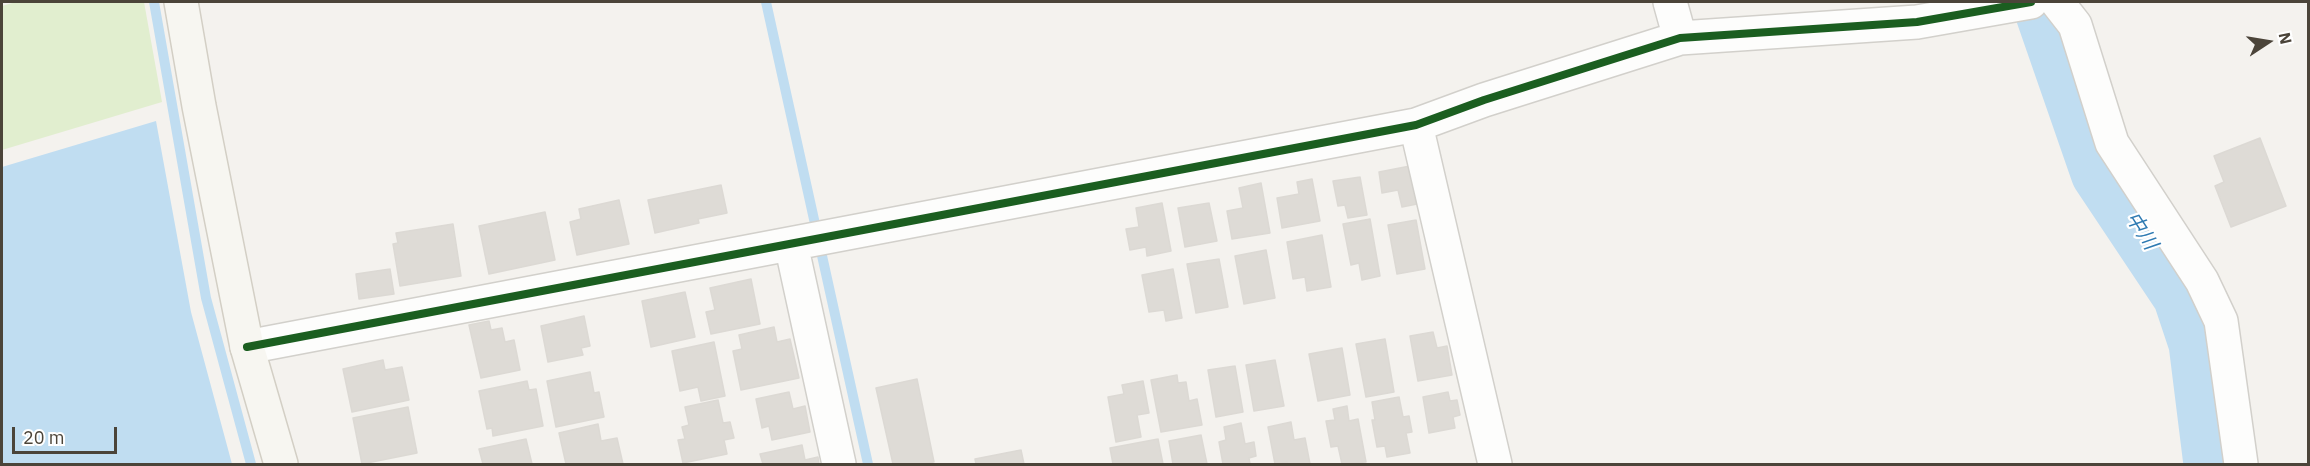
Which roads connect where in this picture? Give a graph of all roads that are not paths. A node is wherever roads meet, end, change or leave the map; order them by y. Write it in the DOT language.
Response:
graph roads {
  1 [pos="181,2"];
  2 [pos="1670,2"];
  3 [pos="2031,2"];
  4 [pos="2057,2"];
  5 [pos="1680,38"];
  6 [pos="1416,125"];
  7 [pos="811,240"];
  8 [pos="247,347"];
  9 [pos="280,465"];
  10 [pos="840,465"];
  11 [pos="1495,465"];
  12 [pos="2241,465"];
  1 -- 8 [label="street"];
  2 -- 5 [label="street"];
  3 -- 5 [label="street"];
  4 -- 12 [label="street"];
  5 -- 6 [label="street"];
  6 -- 7 [label="street"];
  6 -- 11 [label="street"];
  7 -- 8 [label="street"];
  7 -- 10 [label="street"];
  8 -- 9 [label="street"];
}
